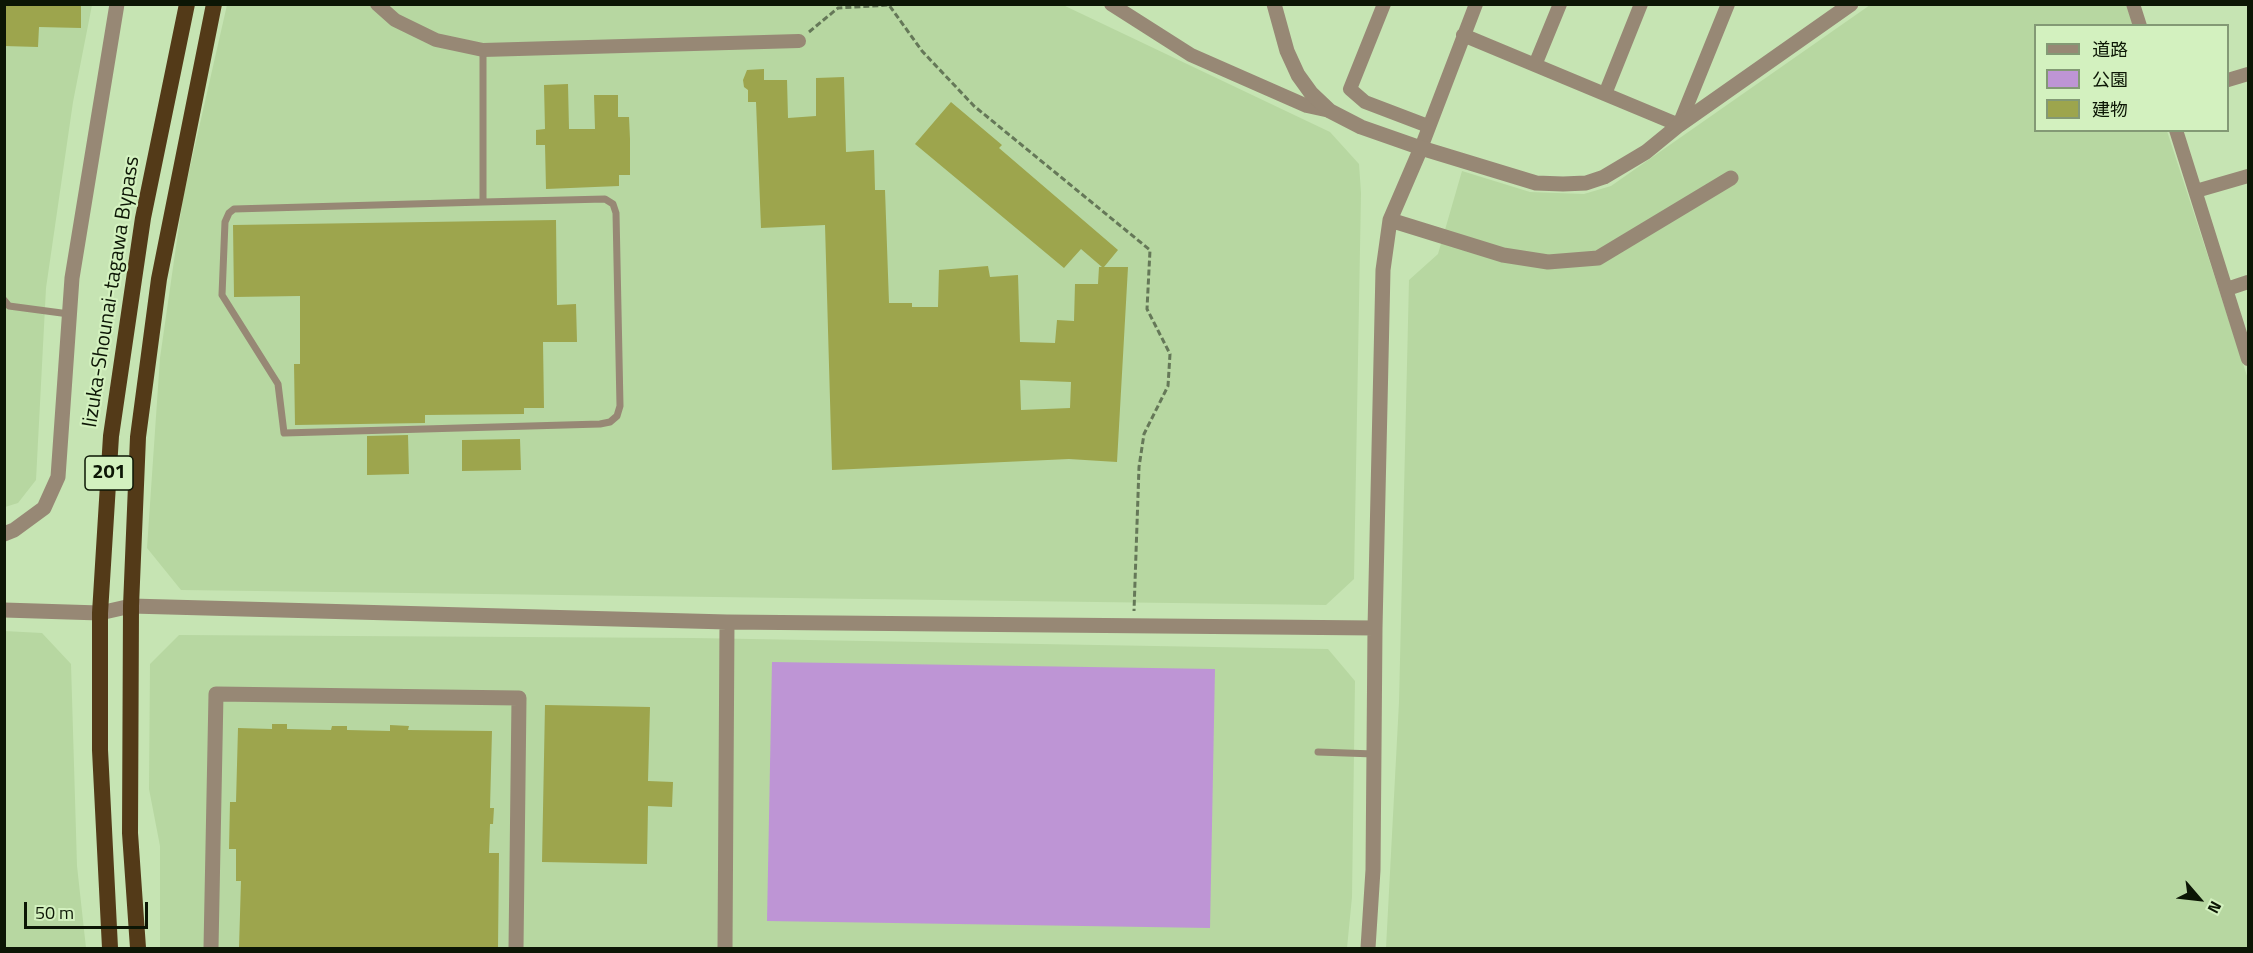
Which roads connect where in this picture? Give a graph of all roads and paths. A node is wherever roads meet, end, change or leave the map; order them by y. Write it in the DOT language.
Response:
graph roads {
  1 [pos="117,4"];
  2 [pos="186,4"];
  3 [pos="214,4"];
  4 [pos="377,4"];
  5 [pos="1111,4"];
  6 [pos="1274,4"];
  7 [pos="1384,4"];
  8 [pos="1476,4"];
  9 [pos="1560,4"];
  10 [pos="1641,4"];
  11 [pos="1728,4"];
  12 [pos="1851,4"];
  13 [pos="2133,4"];
  14 [pos="2139,24"];
  15 [pos="1463,35"];
  16 [pos="799,41"];
  17 [pos="483,50"];
  18 [pos="1535,65"];
  19 [pos="2248,74"];
  20 [pos="2229,80"];
  21 [pos="1605,94"];
  22 [pos="1330,111"];
  23 [pos="1679,125"];
  24 [pos="1428,126"];
  25 [pos="2177,132"];
  26 [pos="1420,148"];
  27 [pos="2248,176"];
  28 [pos="1731,178"];
  29 [pos="2196,191"];
  30 [pos="483,202"];
  31 [pos="1390,220"];
  32 [pos="2248,282"];
  33 [pos="2227,289"];
  34 [pos="6,306"];
  35 [pos="69,314"];
  36 [pos="2248,359"];
  37 [pos="4,534"];
  38 [pos="130,606"];
  39 [pos="4,610"];
  40 [pos="100,613"];
  41 [pos="727,621"];
  42 [pos="1134,625"];
  43 [pos="1374,628"];
  44 [pos="1318,752"];
  45 [pos="1374,754"];
  46 [pos="110,948"];
  47 [pos="138,948"];
  48 [pos="211,948"];
  49 [pos="516,948"];
  50 [pos="725,948"];
  51 [pos="1368,948"];
  1 -- 35 [label="street"];
  2 -- 40 [label="highway, Iizuka-Shounai-tagawa Bypass / 201"];
  3 -- 38 [label="highway, 201"];
  4 -- 17 [label="street"];
  5 -- 22 [label="street"];
  6 -- 22 [label="street"];
  7 -- 24 [label="street"];
  8 -- 15 [label="street"];
  9 -- 18 [label="street"];
  10 -- 21 [label="street"];
  11 -- 23 [label="street"];
  12 -- 23 [label="street"];
  13 -- 14 [label="street"];
  15 -- 18 [label="street"];
  15 -- 24 [label="street"];
  16 -- 17 [label="street"];
  16 -- 42 [label="path"];
  17 -- 30 [label="lane"];
  18 -- 21 [label="street"];
  19 -- 20 [label="street"];
  21 -- 23 [label="street"];
  22 -- 26 [label="street"];
  23 -- 26 [label="street"];
  24 -- 26 [label="street"];
  25 -- 29 [label="street"];
  26 -- 31 [label="street"];
  27 -- 29 [label="street"];
  28 -- 31 [label="street"];
  29 -- 33 [label="street"];
  30 -- 30 [label="lane"];
  31 -- 43 [label="street"];
  32 -- 33 [label="street"];
  33 -- 36 [label="street"];
  34 -- 35 [label="lane"];
  35 -- 37 [label="street"];
  38 -- 40 [label="street"];
  38 -- 41 [label="street"];
  38 -- 47 [label="highway, 201"];
  39 -- 40 [label="street"];
  40 -- 46 [label="highway, Iizuka-Shounai-tagawa Bypass / 201"];
  41 -- 42 [label="street"];
  41 -- 50 [label="street"];
  42 -- 43 [label="street"];
  43 -- 45 [label="street"];
  44 -- 45 [label="lane"];
  45 -- 51 [label="street"];
  48 -- 49 [label="street"];
}
